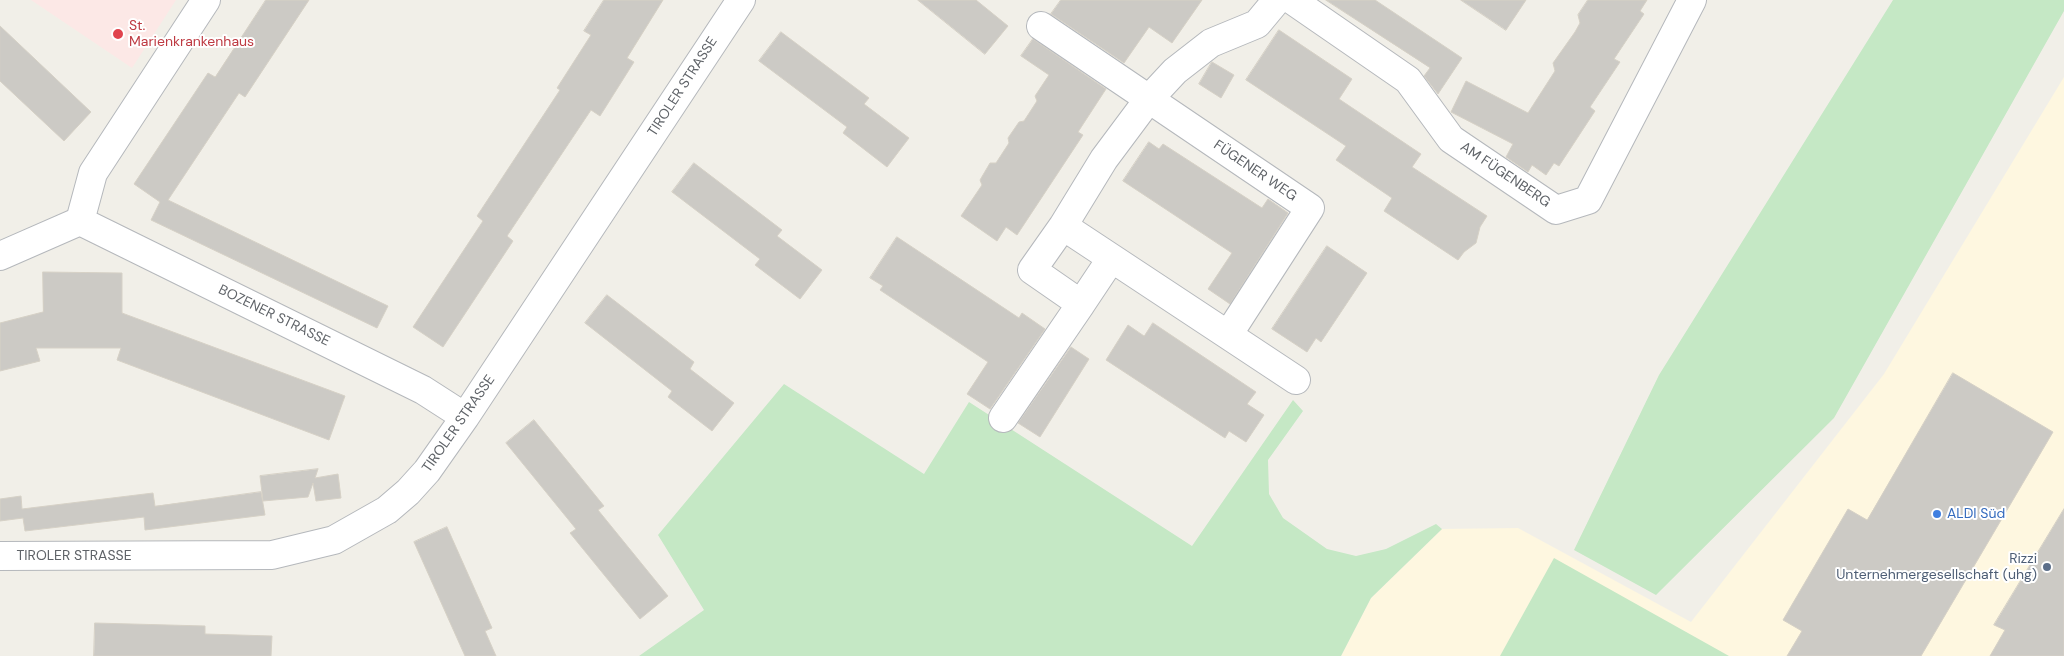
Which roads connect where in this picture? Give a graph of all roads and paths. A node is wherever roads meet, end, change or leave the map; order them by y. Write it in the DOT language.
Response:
graph roads {
  1 [pos="206,0"];
  2 [pos="741,0"];
  3 [pos="1277,0"];
  4 [pos="1292,0"];
  5 [pos="1692,0"];
  6 [pos="1041,26"];
  7 [pos="1148,100"];
  8 [pos="80,220"];
  9 [pos="1063,226"];
  10 [pos="0,256"];
  11 [pos="1111,259"];
  12 [pos="1081,304"];
  13 [pos="1228,335"];
  14 [pos="1296,380"];
  15 [pos="465,417"];
  16 [pos="1004,418"];
  17 [pos="0,556"];
  1 -- 8 [label="street"];
  2 -- 15 [label="street, TIROLER STRASSE"];
  3 -- 7 [label="street"];
  4 -- 5 [label="street, AM FÜGENBERG"];
  6 -- 7 [label="street, FÜGENER WEG"];
  7 -- 9 [label="street"];
  7 -- 13 [label="street, FÜGENER WEG"];
  8 -- 10 [label="street"];
  8 -- 15 [label="street, BOZENER STRASSE"];
  9 -- 11 [label="street"];
  9 -- 12 [label="street"];
  11 -- 12 [label="street"];
  11 -- 13 [label="street"];
  12 -- 16 [label="street"];
  13 -- 14 [label="street"];
  15 -- 17 [label="street, TIROLER STRASSE"];
}
